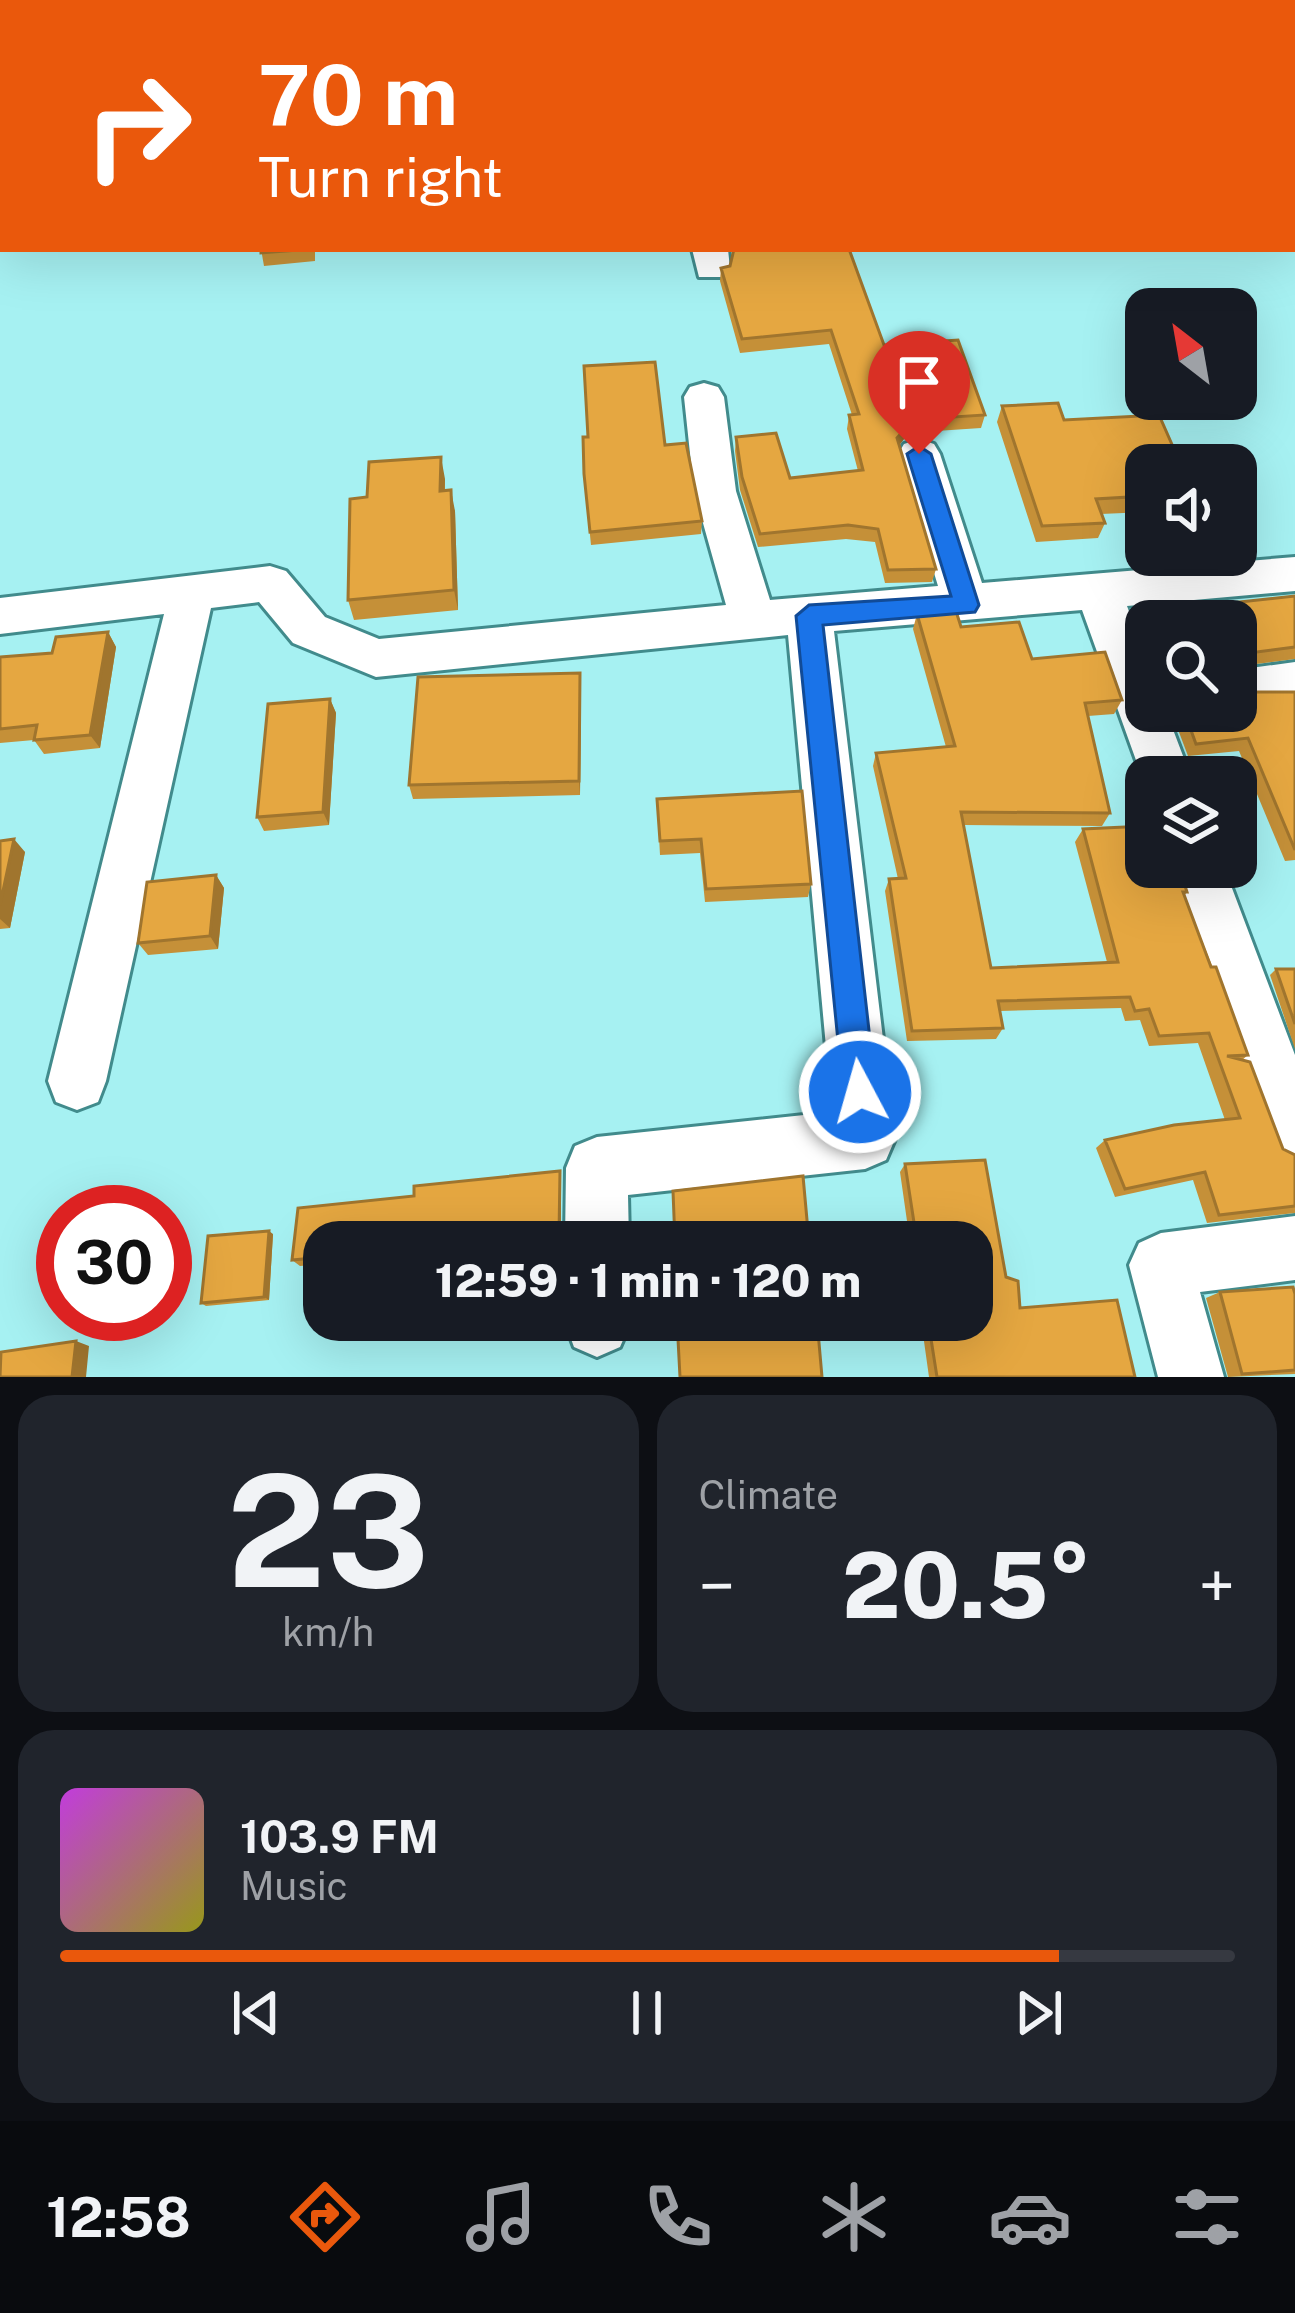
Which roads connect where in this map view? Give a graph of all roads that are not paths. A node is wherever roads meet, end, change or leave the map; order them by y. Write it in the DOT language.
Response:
graph roads {
  1 [pos="704,398"];
  2 [pos="919,454"];
  3 [pos="1295,574"];
  4 [pos="1098,590"];
  5 [pos="192,593"];
  6 [pos="966,605"];
  7 [pos="0,616"];
  8 [pos="809,616"];
  9 [pos="753,620"];
  10 [pos="1295,682"];
  11 [pos="1257,685"];
  12 [pos="1158,756"];
  13 [pos="1206,888"];
  14 [pos="77,1081"];
  15 [pos="1295,1135"];
  16 [pos="597,1221"];
  17 [pos="1295,1248"];
  18 [pos="1191,1377"];
  1 -- 9 [label="street"];
  2 -- 6 [label="street"];
  3 -- 4 [label="street"];
  4 -- 6 [label="street"];
  4 -- 12 [label="street"];
  5 -- 7 [label="street"];
  5 -- 9 [label="street"];
  5 -- 14 [label="street"];
  6 -- 8 [label="street"];
  8 -- 9 [label="street"];
  8 -- 16 [label="street"];
  10 -- 11 [label="street"];
  13 -- 15 [label="street"];
  17 -- 18 [label="street"];
}
